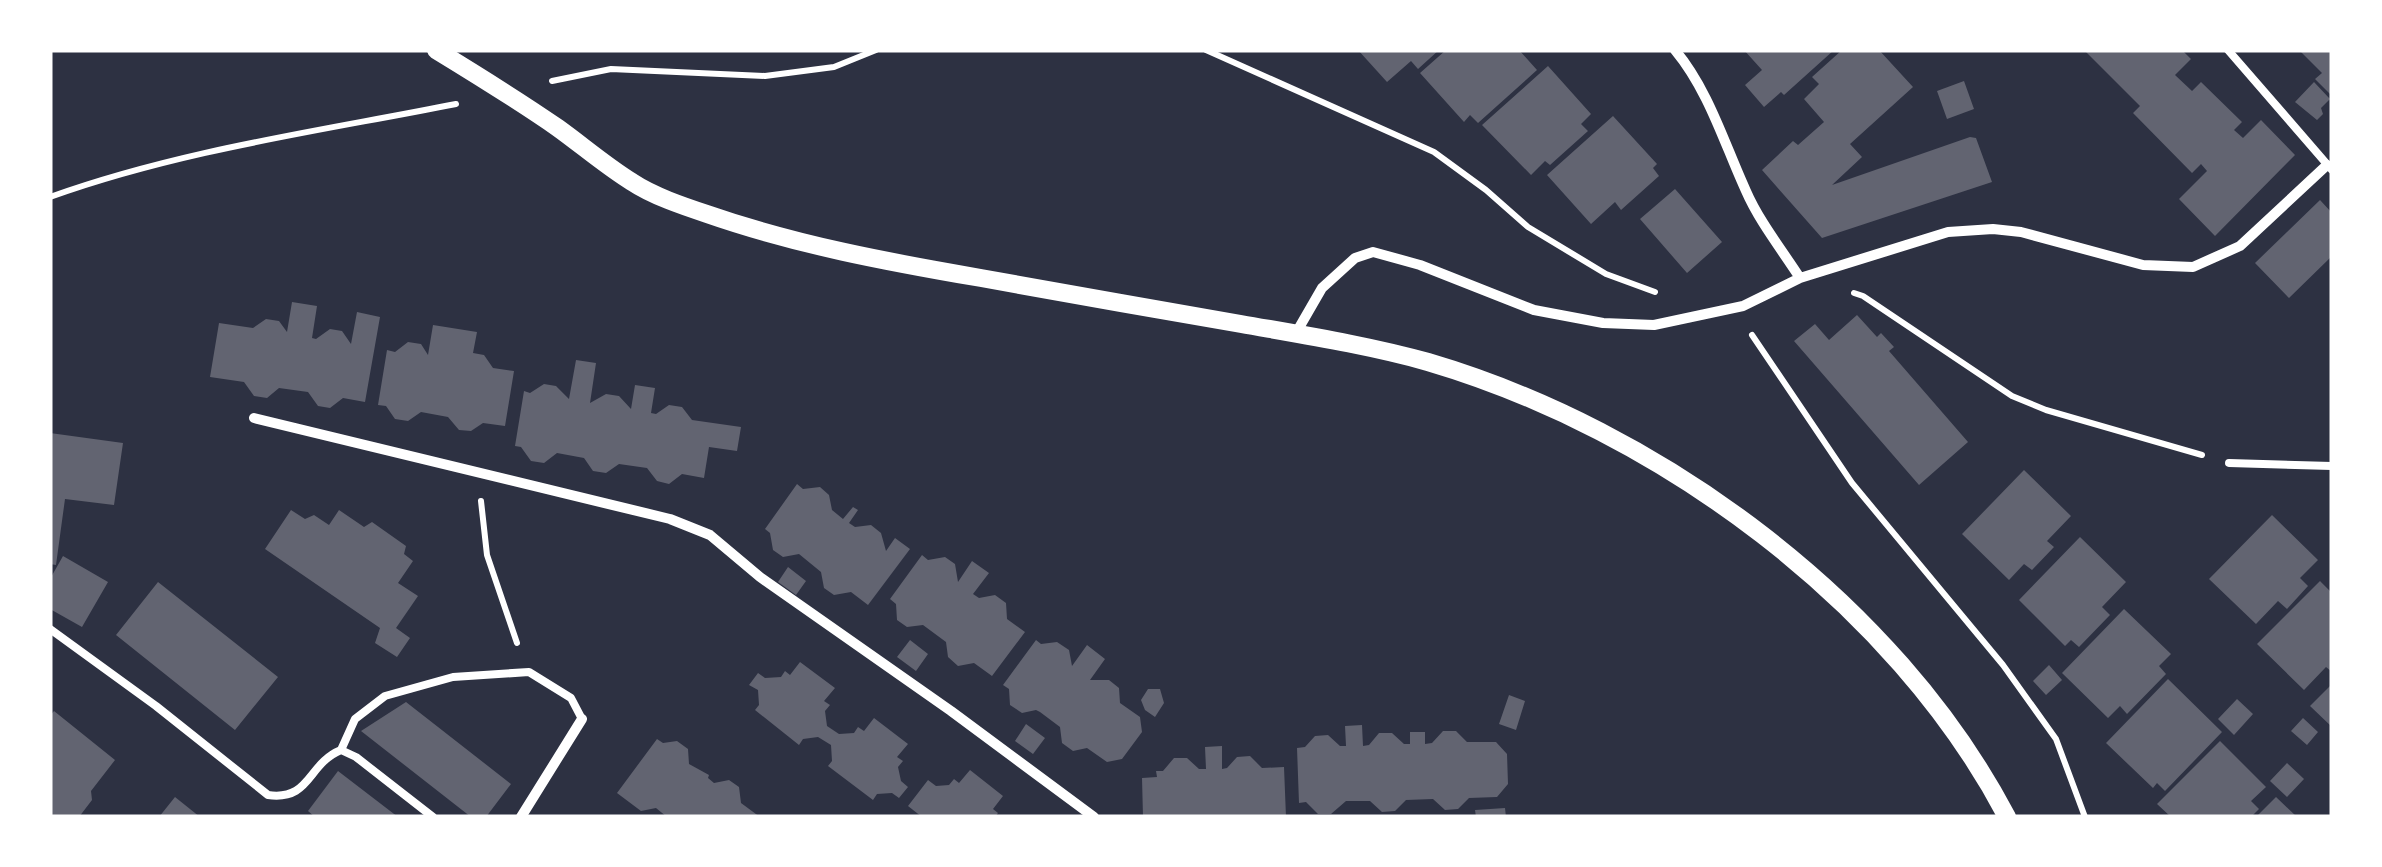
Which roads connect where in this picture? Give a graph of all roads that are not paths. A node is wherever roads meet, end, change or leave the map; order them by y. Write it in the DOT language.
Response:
graph roads {
  1 [pos="436,50"];
  2 [pos="1674,50"];
  3 [pos="2228,50"];
  4 [pos="2330,168"];
  5 [pos="1800,278"];
  6 [pos="1296,334"];
  7 [pos="254,418"];
  8 [pos="2229,462"];
  9 [pos="2332,466"];
  10 [pos="50,630"];
  11 [pos="582,719"];
  12 [pos="341,750"];
  13 [pos="433,817"];
  14 [pos="522,817"];
  15 [pos="1094,817"];
  16 [pos="2007,817"];
  1 -- 6 [label="street"];
  2 -- 5 [label="street"];
  3 -- 4 [label="lane"];
  4 -- 5 [label="street"];
  5 -- 6 [label="street"];
  6 -- 16 [label="street"];
  7 -- 15 [label="street"];
  8 -- 9 [label="lane"];
  10 -- 12 [label="lane"];
  11 -- 12 [label="lane"];
  11 -- 14 [label="street"];
  12 -- 13 [label="lane"];
}
